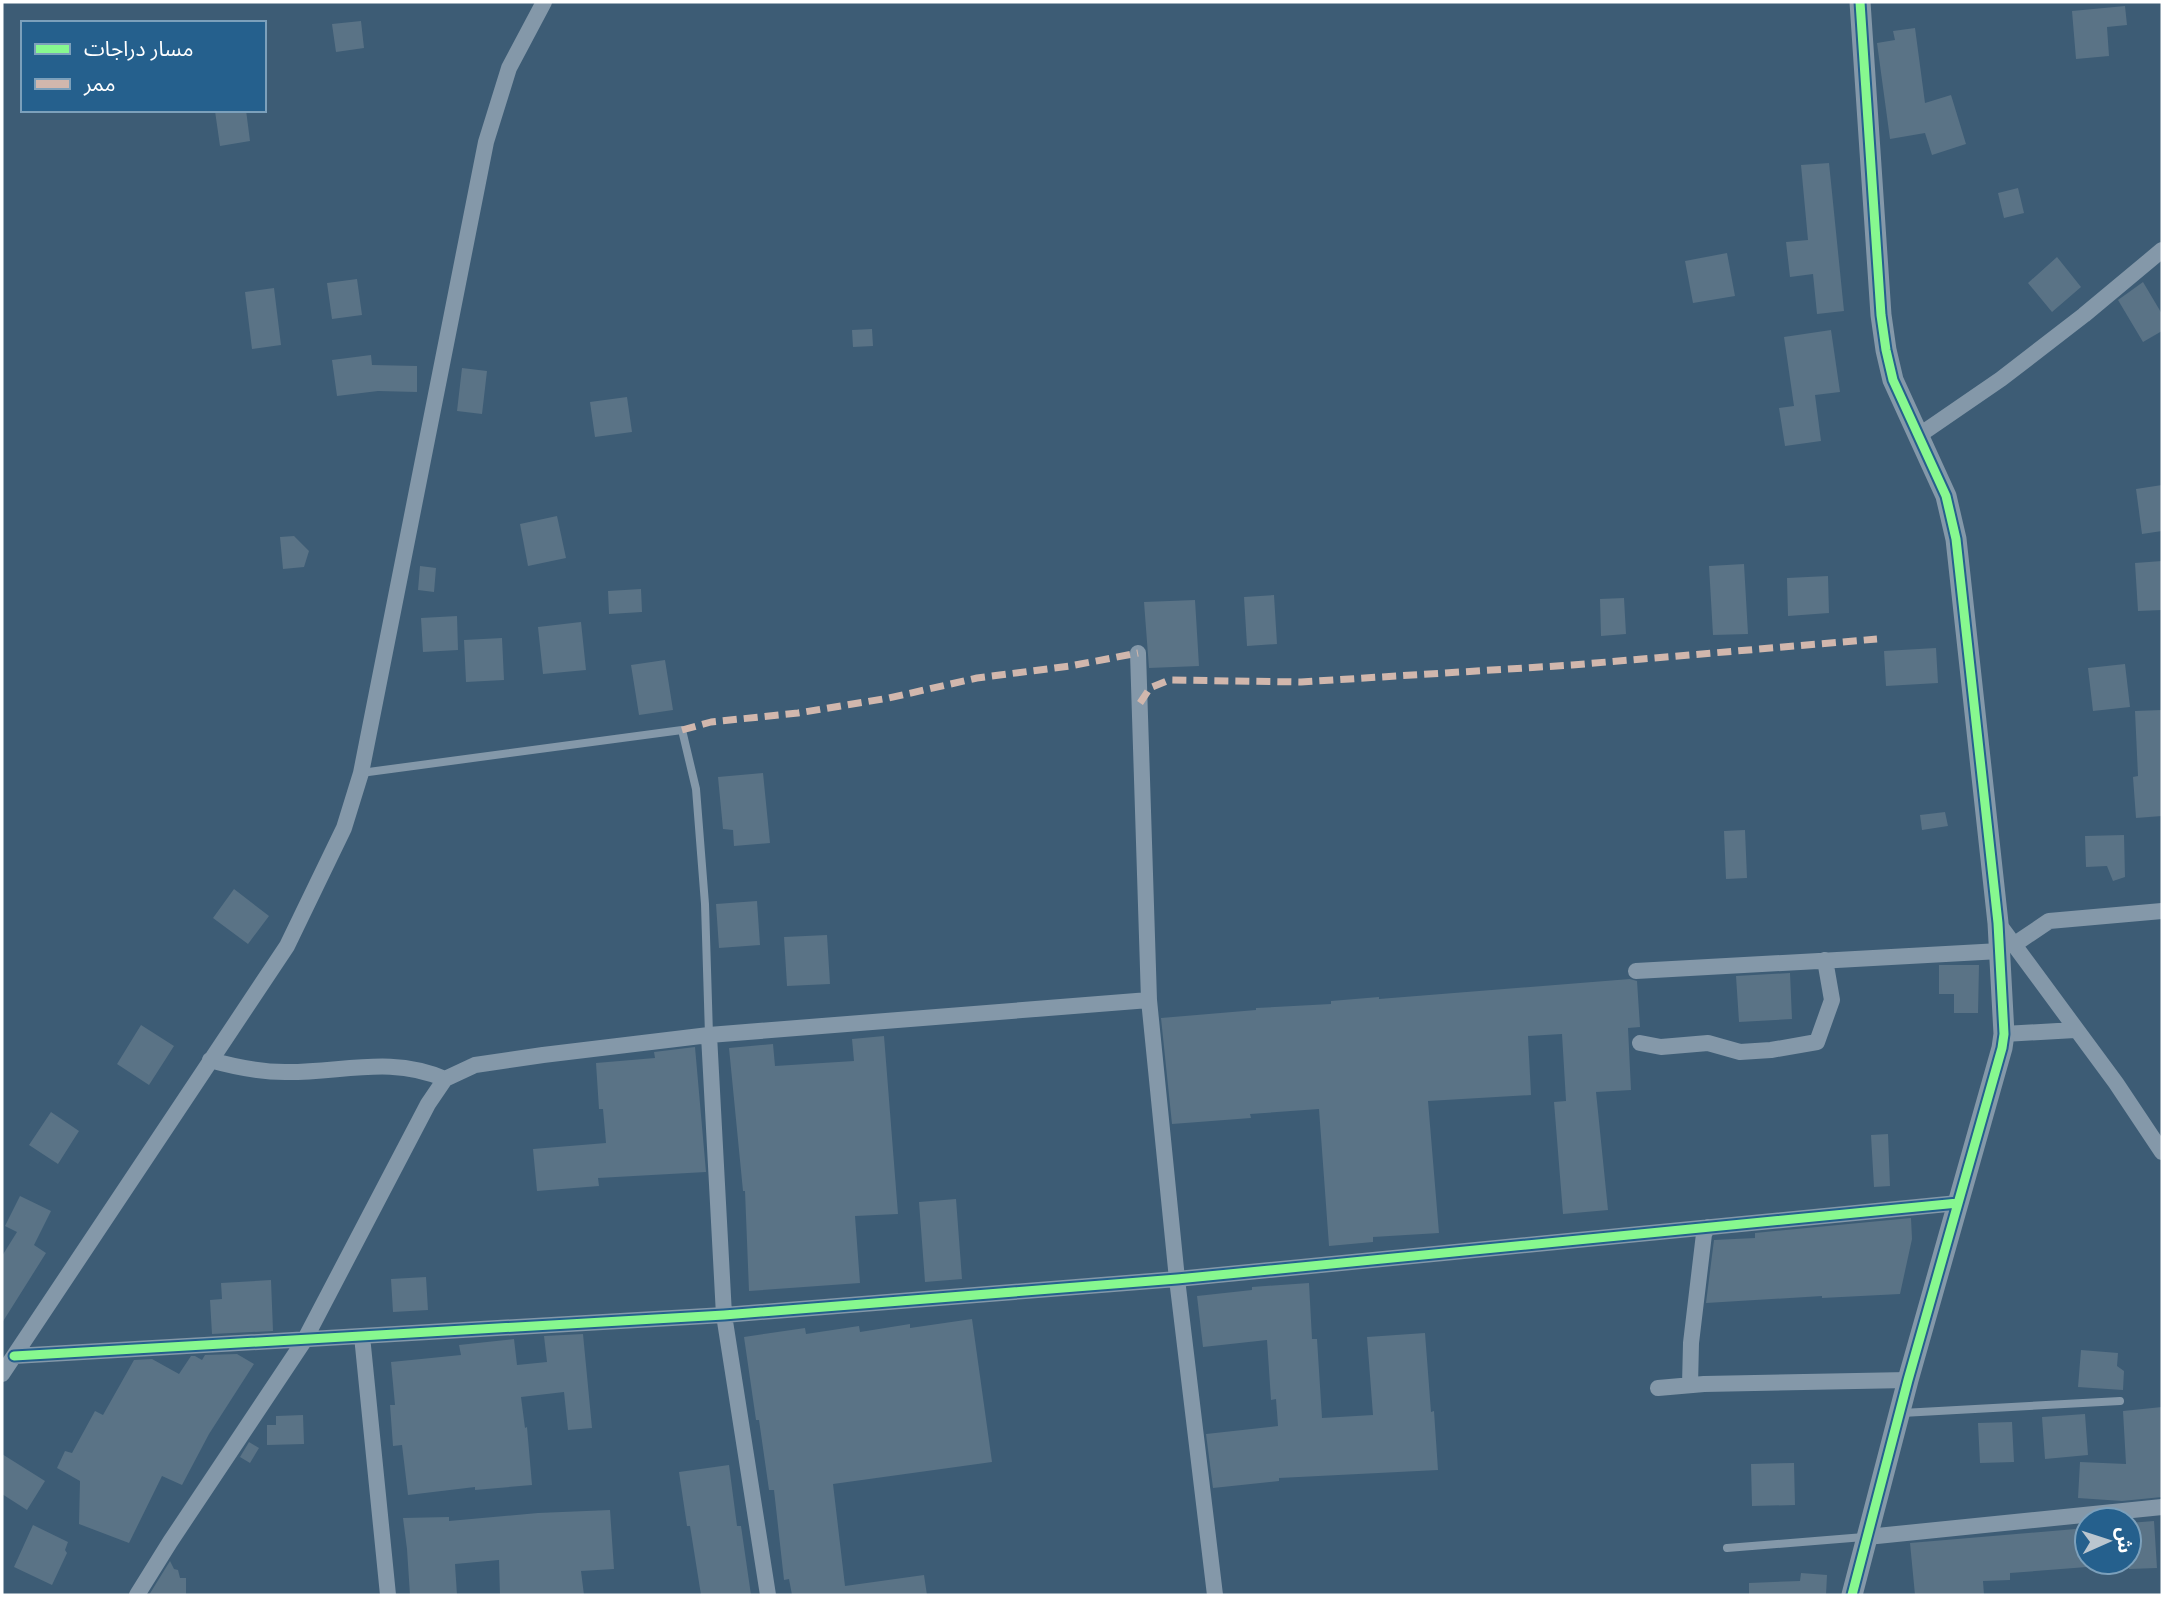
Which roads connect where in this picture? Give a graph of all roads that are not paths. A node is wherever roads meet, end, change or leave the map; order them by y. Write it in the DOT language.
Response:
graph roads {
  1 [pos="544,2"];
  2 [pos="1860,2"];
  3 [pos="2162,250"];
  4 [pos="1918,436"];
  5 [pos="1138,653"];
  6 [pos="360,773"];
  7 [pos="2162,911"];
  8 [pos="2008,948"];
  9 [pos="1825,960"];
  10 [pos="1636,971"];
  11 [pos="1149,1000"];
  12 [pos="2075,1030"];
  13 [pos="2004,1034"];
  14 [pos="709,1035"];
  15 [pos="1640,1042"];
  16 [pos="210,1060"];
  17 [pos="445,1079"];
  18 [pos="2162,1152"];
  19 [pos="1958,1203"];
  20 [pos="1708,1227"];
  21 [pos="1177,1279"];
  22 [pos="724,1315"];
  23 [pos="362,1336"];
  24 [pos="304,1341"];
  25 [pos="14,1356"];
  26 [pos="2,1374"];
  27 [pos="1908,1380"];
  28 [pos="1690,1385"];
  29 [pos="1658,1388"];
  30 [pos="2120,1401"];
  31 [pos="1899,1413"];
  32 [pos="2162,1507"];
  33 [pos="1867,1537"];
  34 [pos="1727,1548"];
  35 [pos="137,1595"];
  36 [pos="388,1595"];
  37 [pos="768,1595"];
  38 [pos="1215,1595"];
  39 [pos="1852,1595"];
  1 -- 6 [label="street"];
  2 -- 4 [label="street"];
  3 -- 4 [label="street"];
  4 -- 8 [label="street"];
  5 -- 11 [label="street"];
  6 -- 14 [label="lane"];
  6 -- 16 [label="street"];
  7 -- 8 [label="street"];
  8 -- 9 [label="street"];
  8 -- 12 [label="street"];
  8 -- 13 [label="street"];
  9 -- 10 [label="street"];
  9 -- 15 [label="street"];
  11 -- 14 [label="street"];
  11 -- 21 [label="street"];
  12 -- 13 [label="street"];
  12 -- 18 [label="street"];
  13 -- 19 [label="street"];
  14 -- 17 [label="street"];
  14 -- 22 [label="street"];
  16 -- 17 [label="street"];
  16 -- 25 [label="street"];
  17 -- 24 [label="street"];
  19 -- 20 [label="street"];
  19 -- 27 [label="street"];
  20 -- 21 [label="street"];
  20 -- 28 [label="street"];
  21 -- 22 [label="street"];
  21 -- 38 [label="street"];
  22 -- 23 [label="street"];
  22 -- 37 [label="street"];
  23 -- 24 [label="street"];
  23 -- 36 [label="street"];
  24 -- 25 [label="street"];
  24 -- 35 [label="street"];
  25 -- 26 [label="street"];
  27 -- 28 [label="street"];
  27 -- 31 [label="street"];
  28 -- 29 [label="street"];
  30 -- 31 [label="lane"];
  31 -- 33 [label="street"];
  32 -- 33 [label="street"];
  33 -- 34 [label="lane"];
  33 -- 39 [label="street"];
}
